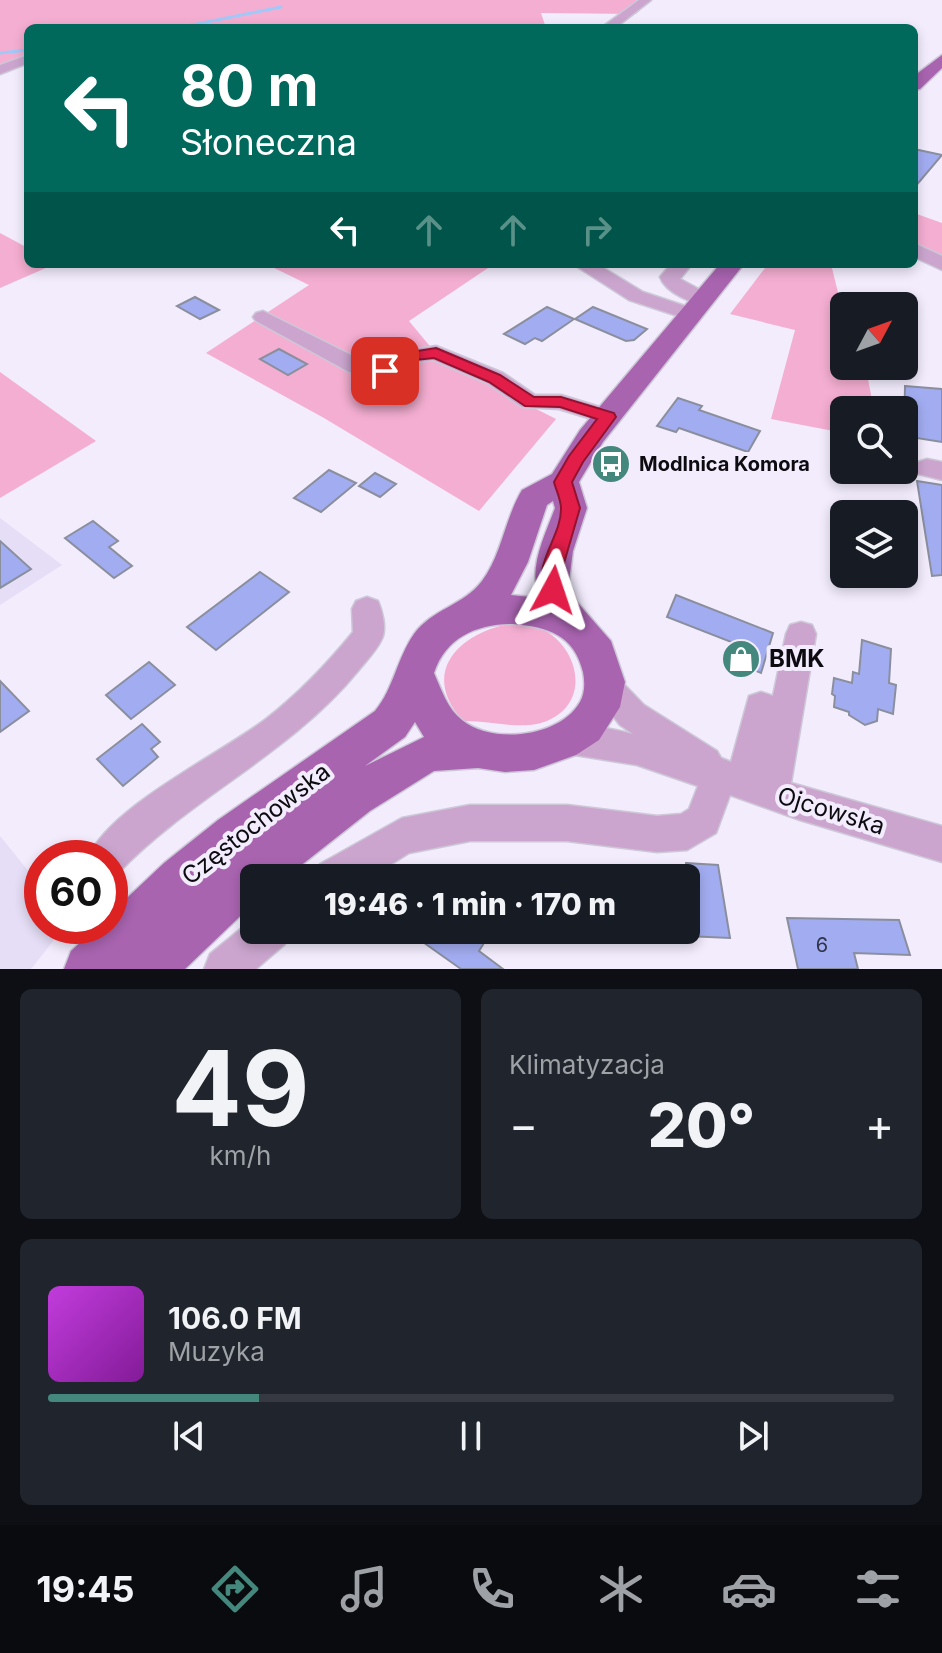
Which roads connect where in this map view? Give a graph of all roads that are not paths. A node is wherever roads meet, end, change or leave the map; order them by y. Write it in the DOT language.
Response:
graph roads {
  1 [pos="646,0"];
  2 [pos="613,24"];
  3 [pos="942,60"];
  4 [pos="24,61"];
  5 [pos="0,70"];
  6 [pos="918,81"];
  7 [pos="918,251"];
  8 [pos="942,264"];
  9 [pos="590,268"];
  10 [pos="678,268"];
  11 [pos="729,268"];
  12 [pos="696,306"];
  13 [pos="263,317"];
  14 [pos="608,417"];
  15 [pos="563,482"];
  16 [pos="367,609"];
  17 [pos="470,615"];
  18 [pos="584,632"];
  19 [pos="801,634"];
  20 [pos="416,676"];
  21 [pos="605,686"];
  22 [pos="761,706"];
  23 [pos="568,741"];
  24 [pos="479,749"];
  25 [pos="745,784"];
  26 [pos="123,840"];
  27 [pos="942,844"];
  28 [pos="357,864"];
  29 [pos="254,944"];
  30 [pos="89,969"];
  31 [pos="148,969"];
  32 [pos="225,969"];
  1 -- 2 [label="street"];
  3 -- 6 [label="main road"];
  4 -- 5 [label="street"];
  7 -- 8 [label="street"];
  9 -- 12 [label="street"];
  10 -- 12 [label="street"];
  11 -- 12 [label="main road"];
  12 -- 14 [label="main road"];
  13 -- 14 [label="street"];
  14 -- 15 [label="main road"];
  15 -- 17 [label="main road"];
  15 -- 18 [label="main road"];
  16 -- 26 [label="street"];
  17 -- 18 [label="main road"];
  17 -- 20 [label="main road"];
  18 -- 21 [label="main road"];
  19 -- 25 [label="street"];
  20 -- 24 [label="main road"];
  20 -- 30 [label="main road, Częstochowska"];
  21 -- 23 [label="main road"];
  21 -- 25 [label="street, Ojcowska"];
  22 -- 25 [label="street"];
  23 -- 24 [label="main road"];
  23 -- 25 [label="street, Ojcowska"];
  24 -- 31 [label="main road, Częstochowska"];
  25 -- 27 [label="street, Ojcowska"];
  25 -- 28 [label="street"];
  29 -- 32 [label="street"];
}
